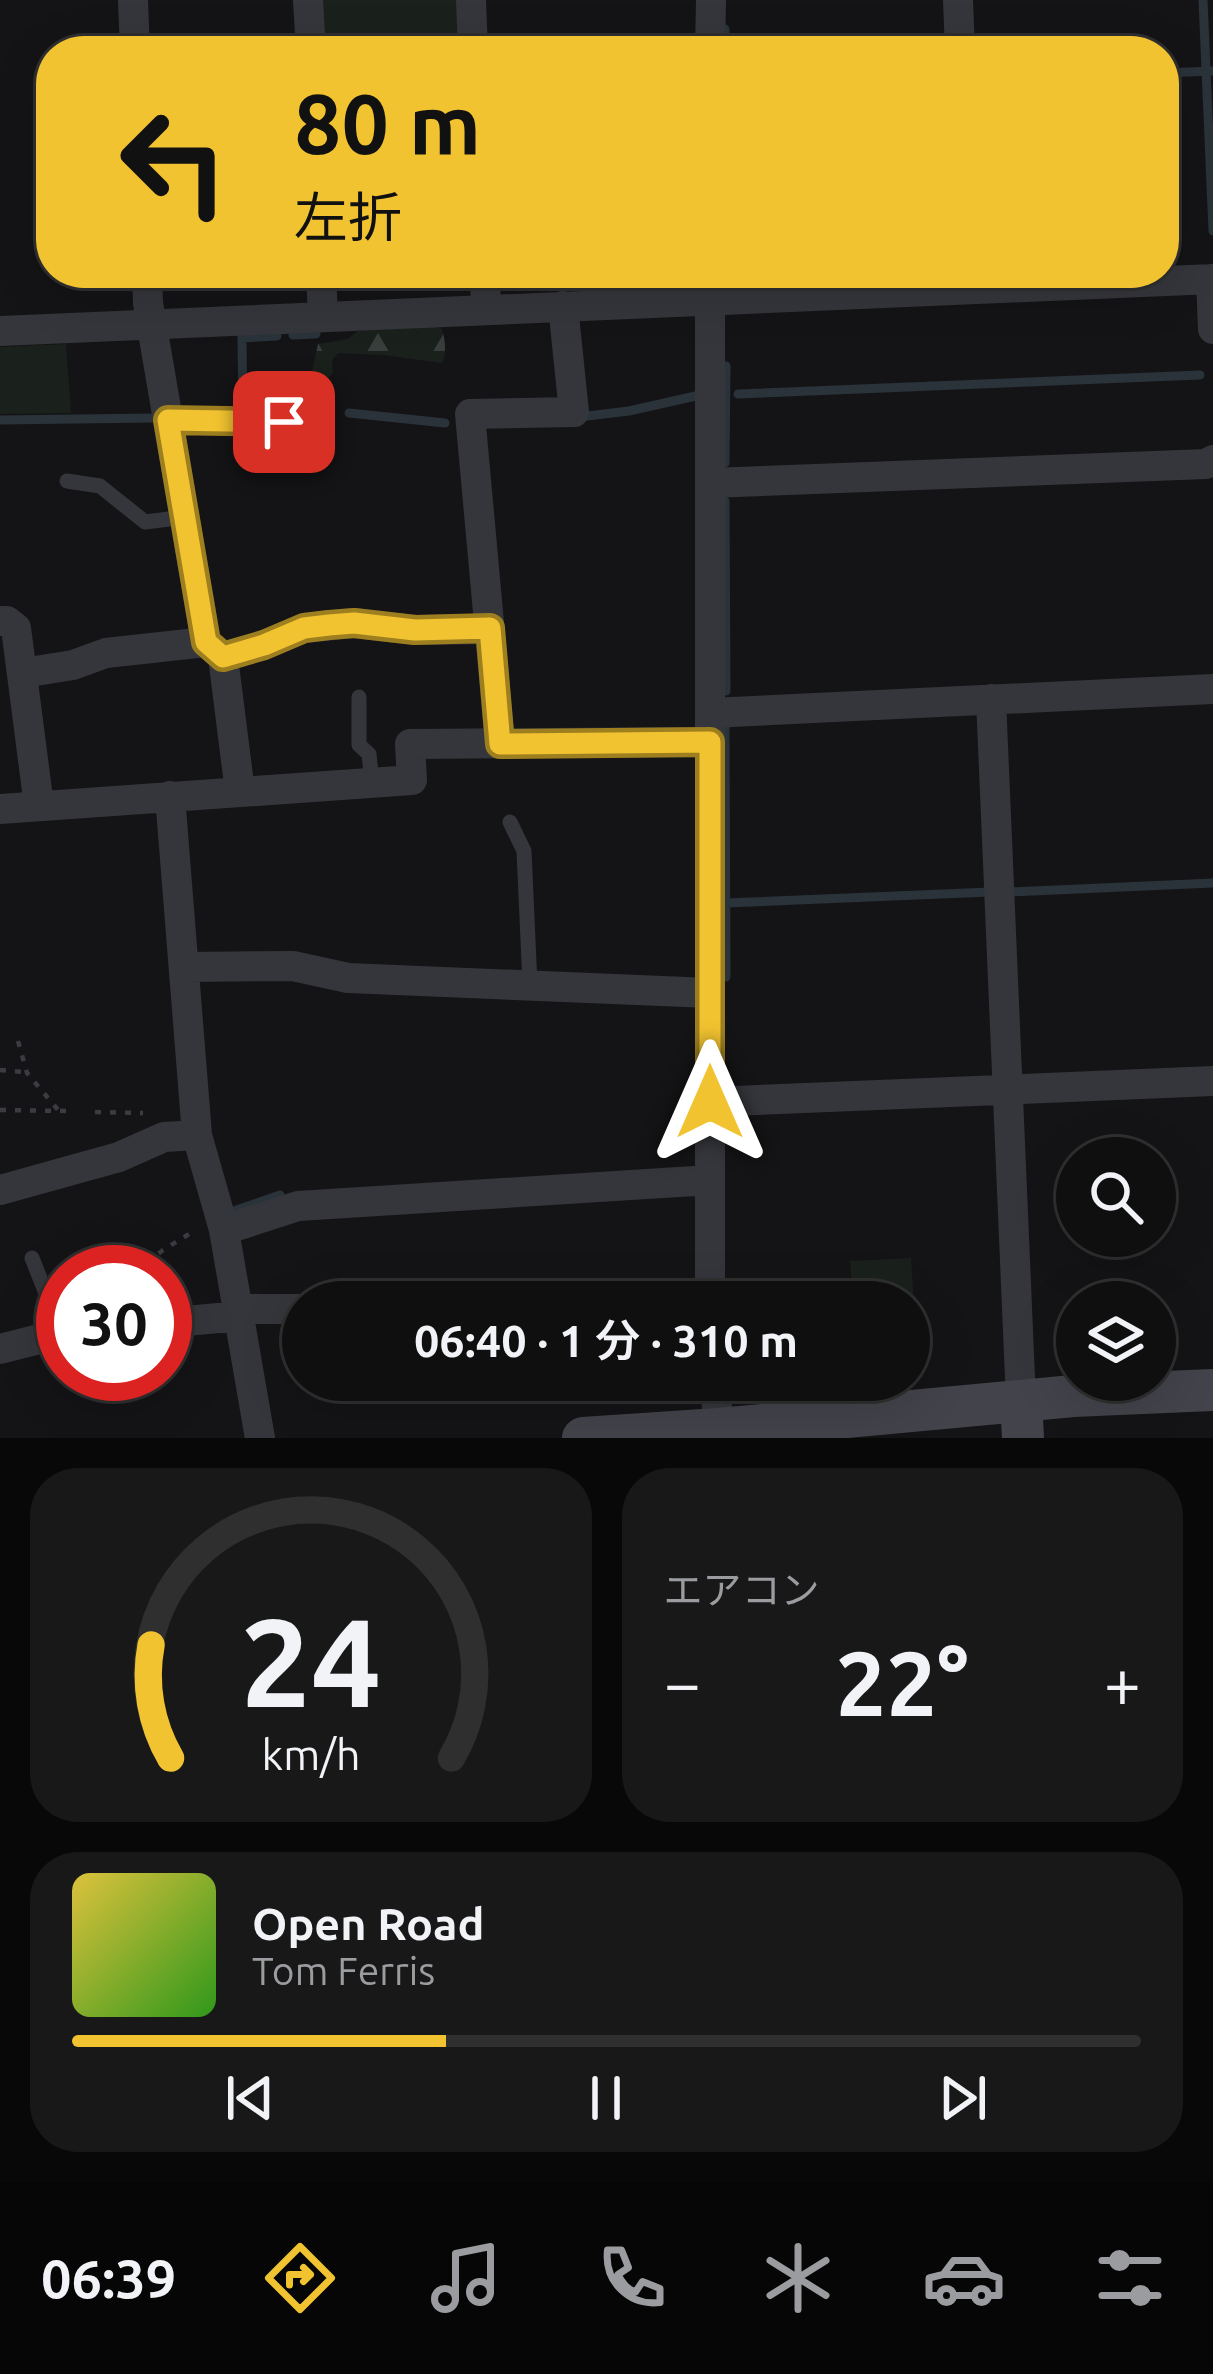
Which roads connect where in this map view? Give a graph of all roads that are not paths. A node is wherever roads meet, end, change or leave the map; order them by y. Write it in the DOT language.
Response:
graph roads {
  1 [pos="133,0"];
  2 [pos="308,0"];
  3 [pos="471,0"];
  4 [pos="711,0"];
  5 [pos="958,0"];
  6 [pos="134,36"];
  7 [pos="310,36"];
  8 [pos="472,36"];
  9 [pos="710,36"];
  10 [pos="959,36"];
  11 [pos="1179,279"];
  12 [pos="1212,279"];
  13 [pos="148,288"];
  14 [pos="322,288"];
  15 [pos="485,288"];
  16 [pos="694,288"];
  17 [pos="709,288"];
  18 [pos="563,306"];
  19 [pos="486,310"];
  20 [pos="323,317"];
  21 [pos="152,324"];
  22 [pos="1213,329"];
  23 [pos="0,332"];
  24 [pos="168,420"];
  25 [pos="316,420"];
  26 [pos="1213,460"];
  27 [pos="67,482"];
  28 [pos="710,483"];
  29 [pos="185,517"];
  30 [pos="2,615"];
  31 [pos="490,628"];
  32 [pos="214,649"];
  33 [pos="23,673"];
  34 [pos="1213,689"];
  35 [pos="358,697"];
  36 [pos="992,699"];
  37 [pos="710,727"];
  38 [pos="500,744"];
  39 [pos="372,783"];
  40 [pos="240,792"];
  41 [pos="170,796"];
  42 [pos="39,806"];
  43 [pos="0,809"];
  44 [pos="510,822"];
  45 [pos="184,967"];
  46 [pos="530,986"];
  47 [pos="710,993"];
  48 [pos="1213,1081"];
  49 [pos="1008,1090"];
  50 [pos="710,1102"];
  51 [pos="197,1135"];
  52 [pos="710,1180"];
  53 [pos="0,1190"];
  54 [pos="222,1223"];
  55 [pos="32,1258"];
  56 [pos="36,1268"];
  57 [pos="710,1281"];
  58 [pos="282,1310"];
  59 [pos="239,1312"];
  60 [pos="192,1319"];
  61 [pos="36,1338"];
  62 [pos="0,1348"];
  63 [pos="1213,1390"];
  64 [pos="716,1401"];
  65 [pos="1022,1420"];
  66 [pos="718,1434"];
  67 [pos="260,1438"];
  68 [pos="583,1438"];
  1 -- 6 [label="street"];
  2 -- 7 [label="street"];
  3 -- 8 [label="street"];
  4 -- 9 [label="street"];
  5 -- 10 [label="street"];
  11 -- 12 [label="street"];
  12 -- 22 [label="street"];
  13 -- 21 [label="street"];
  14 -- 20 [label="street"];
  15 -- 19 [label="street"];
  16 -- 18 [label="street"];
  17 -- 28 [label="street"];
  18 -- 19 [label="street"];
  18 -- 31 [label="street"];
  19 -- 20 [label="street"];
  20 -- 21 [label="street"];
  21 -- 23 [label="street"];
  21 -- 24 [label="street"];
  24 -- 25 [label="lane"];
  24 -- 29 [label="street"];
  26 -- 28 [label="street"];
  27 -- 29 [label="lane"];
  28 -- 37 [label="street"];
  29 -- 32 [label="street"];
  30 -- 33 [label="street"];
  31 -- 32 [label="street"];
  31 -- 38 [label="street"];
  32 -- 33 [label="street"];
  32 -- 40 [label="street"];
  33 -- 42 [label="street"];
  34 -- 36 [label="street"];
  35 -- 39 [label="lane"];
  36 -- 37 [label="street"];
  36 -- 49 [label="street"];
  37 -- 38 [label="street"];
  37 -- 47 [label="street"];
  38 -- 39 [label="street"];
  39 -- 40 [label="street"];
  40 -- 41 [label="street"];
  41 -- 42 [label="street"];
  41 -- 45 [label="street"];
  42 -- 43 [label="street"];
  44 -- 46 [label="lane"];
  45 -- 46 [label="street"];
  45 -- 51 [label="street"];
  46 -- 47 [label="street"];
  47 -- 50 [label="street"];
  48 -- 49 [label="street"];
  49 -- 50 [label="street"];
  49 -- 65 [label="street"];
  50 -- 52 [label="street"];
  51 -- 53 [label="street"];
  51 -- 54 [label="street"];
  52 -- 54 [label="street"];
  52 -- 57 [label="street"];
  54 -- 59 [label="street"];
  55 -- 56 [label="lane"];
  58 -- 59 [label="street"];
  59 -- 60 [label="street"];
  59 -- 67 [label="street"];
  61 -- 62 [label="street"];
  63 -- 65 [label="street"];
  64 -- 66 [label="street"];
  65 -- 66 [label="street"];
  66 -- 68 [label="street"];
}
